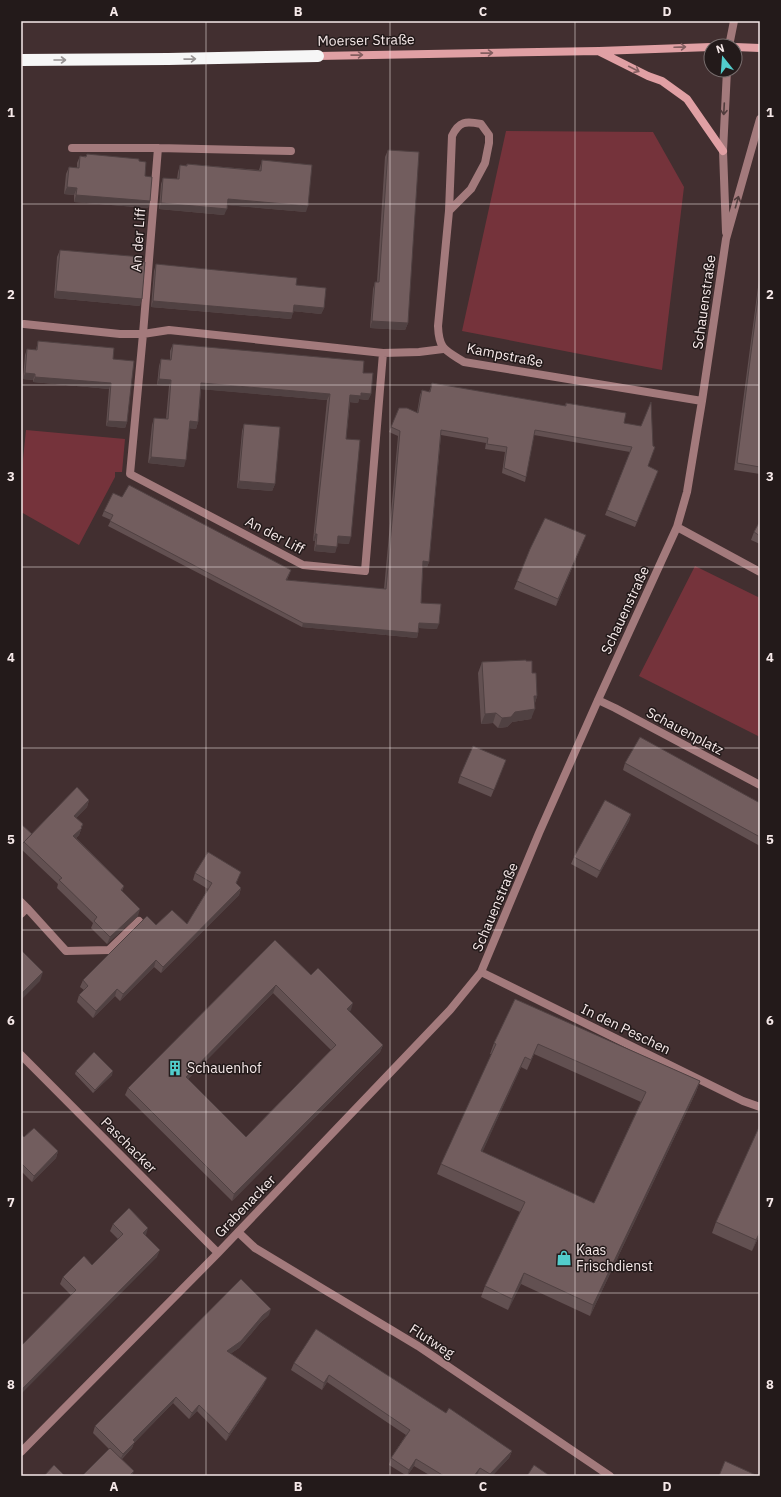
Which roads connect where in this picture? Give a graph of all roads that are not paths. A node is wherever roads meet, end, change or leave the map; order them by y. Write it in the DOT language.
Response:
graph roads {
  1 [pos="734,21"];
  2 [pos="731,38"];
  3 [pos="703,47"];
  4 [pos="743,47"];
  5 [pos="760,48"];
  6 [pos="599,51"];
  7 [pos="318,56"];
  8 [pos="21,60"];
  9 [pos="727,78"];
  10 [pos="760,120"];
  11 [pos="72,148"];
  12 [pos="158,148"];
  13 [pos="290,151"];
  14 [pos="722,151"];
  15 [pos="449,211"];
  16 [pos="726,239"];
  17 [pos="24,324"];
  18 [pos="144,334"];
  19 [pos="443,349"];
  20 [pos="383,353"];
  21 [pos="702,401"];
  22 [pos="677,527"];
  23 [pos="760,572"];
  24 [pos="598,700"];
  25 [pos="760,786"];
  26 [pos="23,908"];
  27 [pos="139,922"];
  28 [pos="481,972"];
  29 [pos="21,1055"];
  30 [pos="760,1107"];
  31 [pos="238,1232"];
  32 [pos="218,1253"];
  33 [pos="21,1452"];
  34 [pos="610,1476"];
  1 -- 2 [label="street"];
  6 -- 3 [label="main road, Moerser Straße, one-way"];
  4 -- 5 [label="main road"];
  7 -- 6 [label="main road, Moerser Straße, one-way"];
  6 -- 14 [label="main road, one-way"];
  8 -- 7 [label="highway, Moerser Straße, one-way"];
  9 -- 14 [label="street, Schauenstraße, one-way"];
  16 -- 10 [label="street, Schauenstraße, one-way"];
  11 -- 12 [label="street"];
  12 -- 13 [label="street"];
  12 -- 18 [label="street, An der Liff"];
  14 -- 16 [label="street, Schauenstraße"];
  15 -- 15 [label="street"];
  15 -- 19 [label="street"];
  16 -- 21 [label="street, Schauenstraße"];
  17 -- 18 [label="street"];
  18 -- 20 [label="street"];
  18 -- 20 [label="street, An der Liff"];
  19 -- 20 [label="street"];
  19 -- 21 [label="street, Kampstraße"];
  21 -- 22 [label="street, Schauenstraße"];
  22 -- 23 [label="street"];
  22 -- 24 [label="street, Schauenstraße"];
  24 -- 25 [label="street, Schauenplatz"];
  24 -- 28 [label="street, Schauenstraße"];
  26 -- 27 [label="street"];
  28 -- 30 [label="street, In den Peschen"];
  28 -- 31 [label="street, Grabenacker"];
  29 -- 32 [label="street, Paschacker"];
  31 -- 32 [label="street, Grabenacker"];
  31 -- 34 [label="street, Flutweg"];
  32 -- 33 [label="street, Grabenacker"];
}
